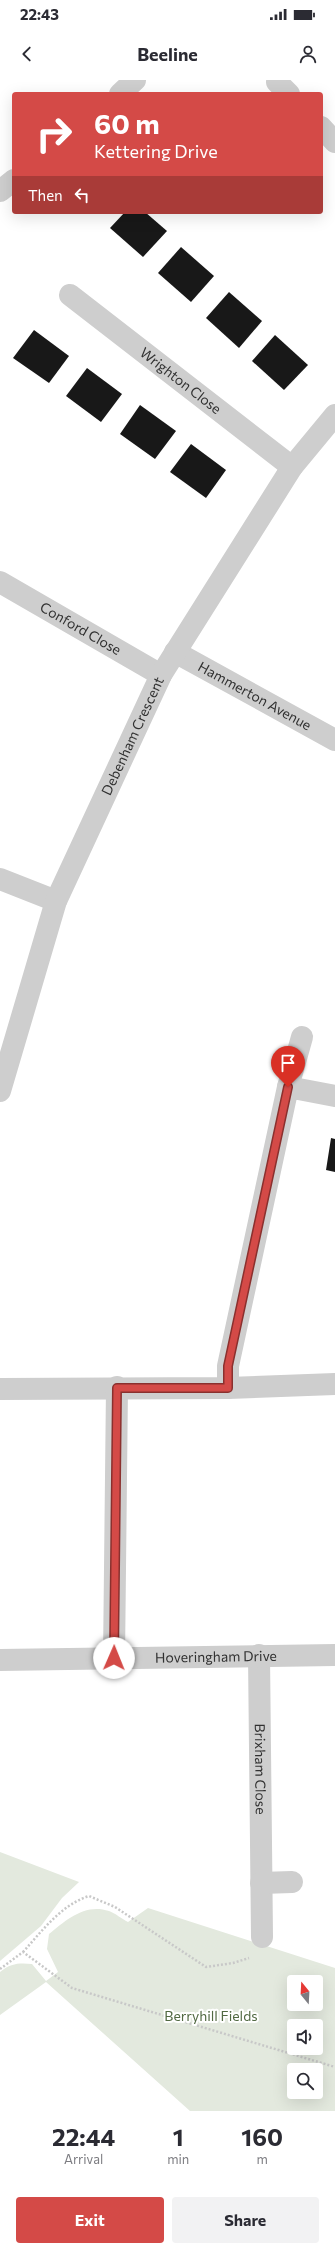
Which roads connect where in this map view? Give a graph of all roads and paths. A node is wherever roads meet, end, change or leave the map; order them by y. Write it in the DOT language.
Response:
graph roads {
  1 [pos="136,80"];
  2 [pos="122,92"];
  3 [pos="323,129"];
  4 [pos="335,142"];
  5 [pos="12,182"];
  6 [pos="0,191"];
  7 [pos="70,295"];
  8 [pos="335,415"];
  9 [pos="292,467"];
  10 [pos="0,582"];
  11 [pos="175,652"];
  12 [pos="161,675"];
  13 [pos="335,740"];
  14 [pos="0,879"];
  15 [pos="56,901"];
  16 [pos="302,1036"];
  17 [pos="288,1087"];
  18 [pos="0,1091"];
  19 [pos="335,1096"];
  20 [pos="335,1384"];
  21 [pos="117,1388"];
  22 [pos="228,1388"];
  23 [pos="0,1389"];
  24 [pos="259,1655"];
  25 [pos="335,1655"];
  26 [pos="114,1658"];
  27 [pos="0,1660"];
  28 [pos="292,1882"];
  29 [pos="261,1883"];
  30 [pos="262,1937"];
  31 [pos="23,1952"];
  32 [pos="0,1969"];
  33 [pos="335,2067"];
  1 -- 2 [label="street"];
  3 -- 4 [label="street"];
  5 -- 6 [label="street"];
  7 -- 9 [label="street, Wrighton Close"];
  8 -- 9 [label="street, Debenham Crescent"];
  9 -- 11 [label="street, Debenham Crescent"];
  10 -- 12 [label="street, Conford Close"];
  11 -- 12 [label="street, Debenham Crescent"];
  11 -- 13 [label="street, Hammerton Avenue"];
  12 -- 15 [label="street, Debenham Crescent"];
  14 -- 15 [label="street"];
  15 -- 18 [label="street, Debenham Crescent"];
  16 -- 17 [label="street"];
  17 -- 19 [label="street"];
  17 -- 22 [label="street"];
  20 -- 22 [label="street"];
  21 -- 22 [label="street"];
  21 -- 23 [label="street"];
  21 -- 26 [label="street"];
  24 -- 25 [label="street, Hoveringham Drive"];
  24 -- 26 [label="street, Hoveringham Drive"];
  24 -- 29 [label="street, Brixham Close"];
  26 -- 27 [label="street, Hoveringham Drive"];
  28 -- 29 [label="street"];
  29 -- 30 [label="street, Brixham Close"];
  30 -- 31 [label="path"];
  31 -- 32 [label="path"];
  31 -- 33 [label="path"];
}
